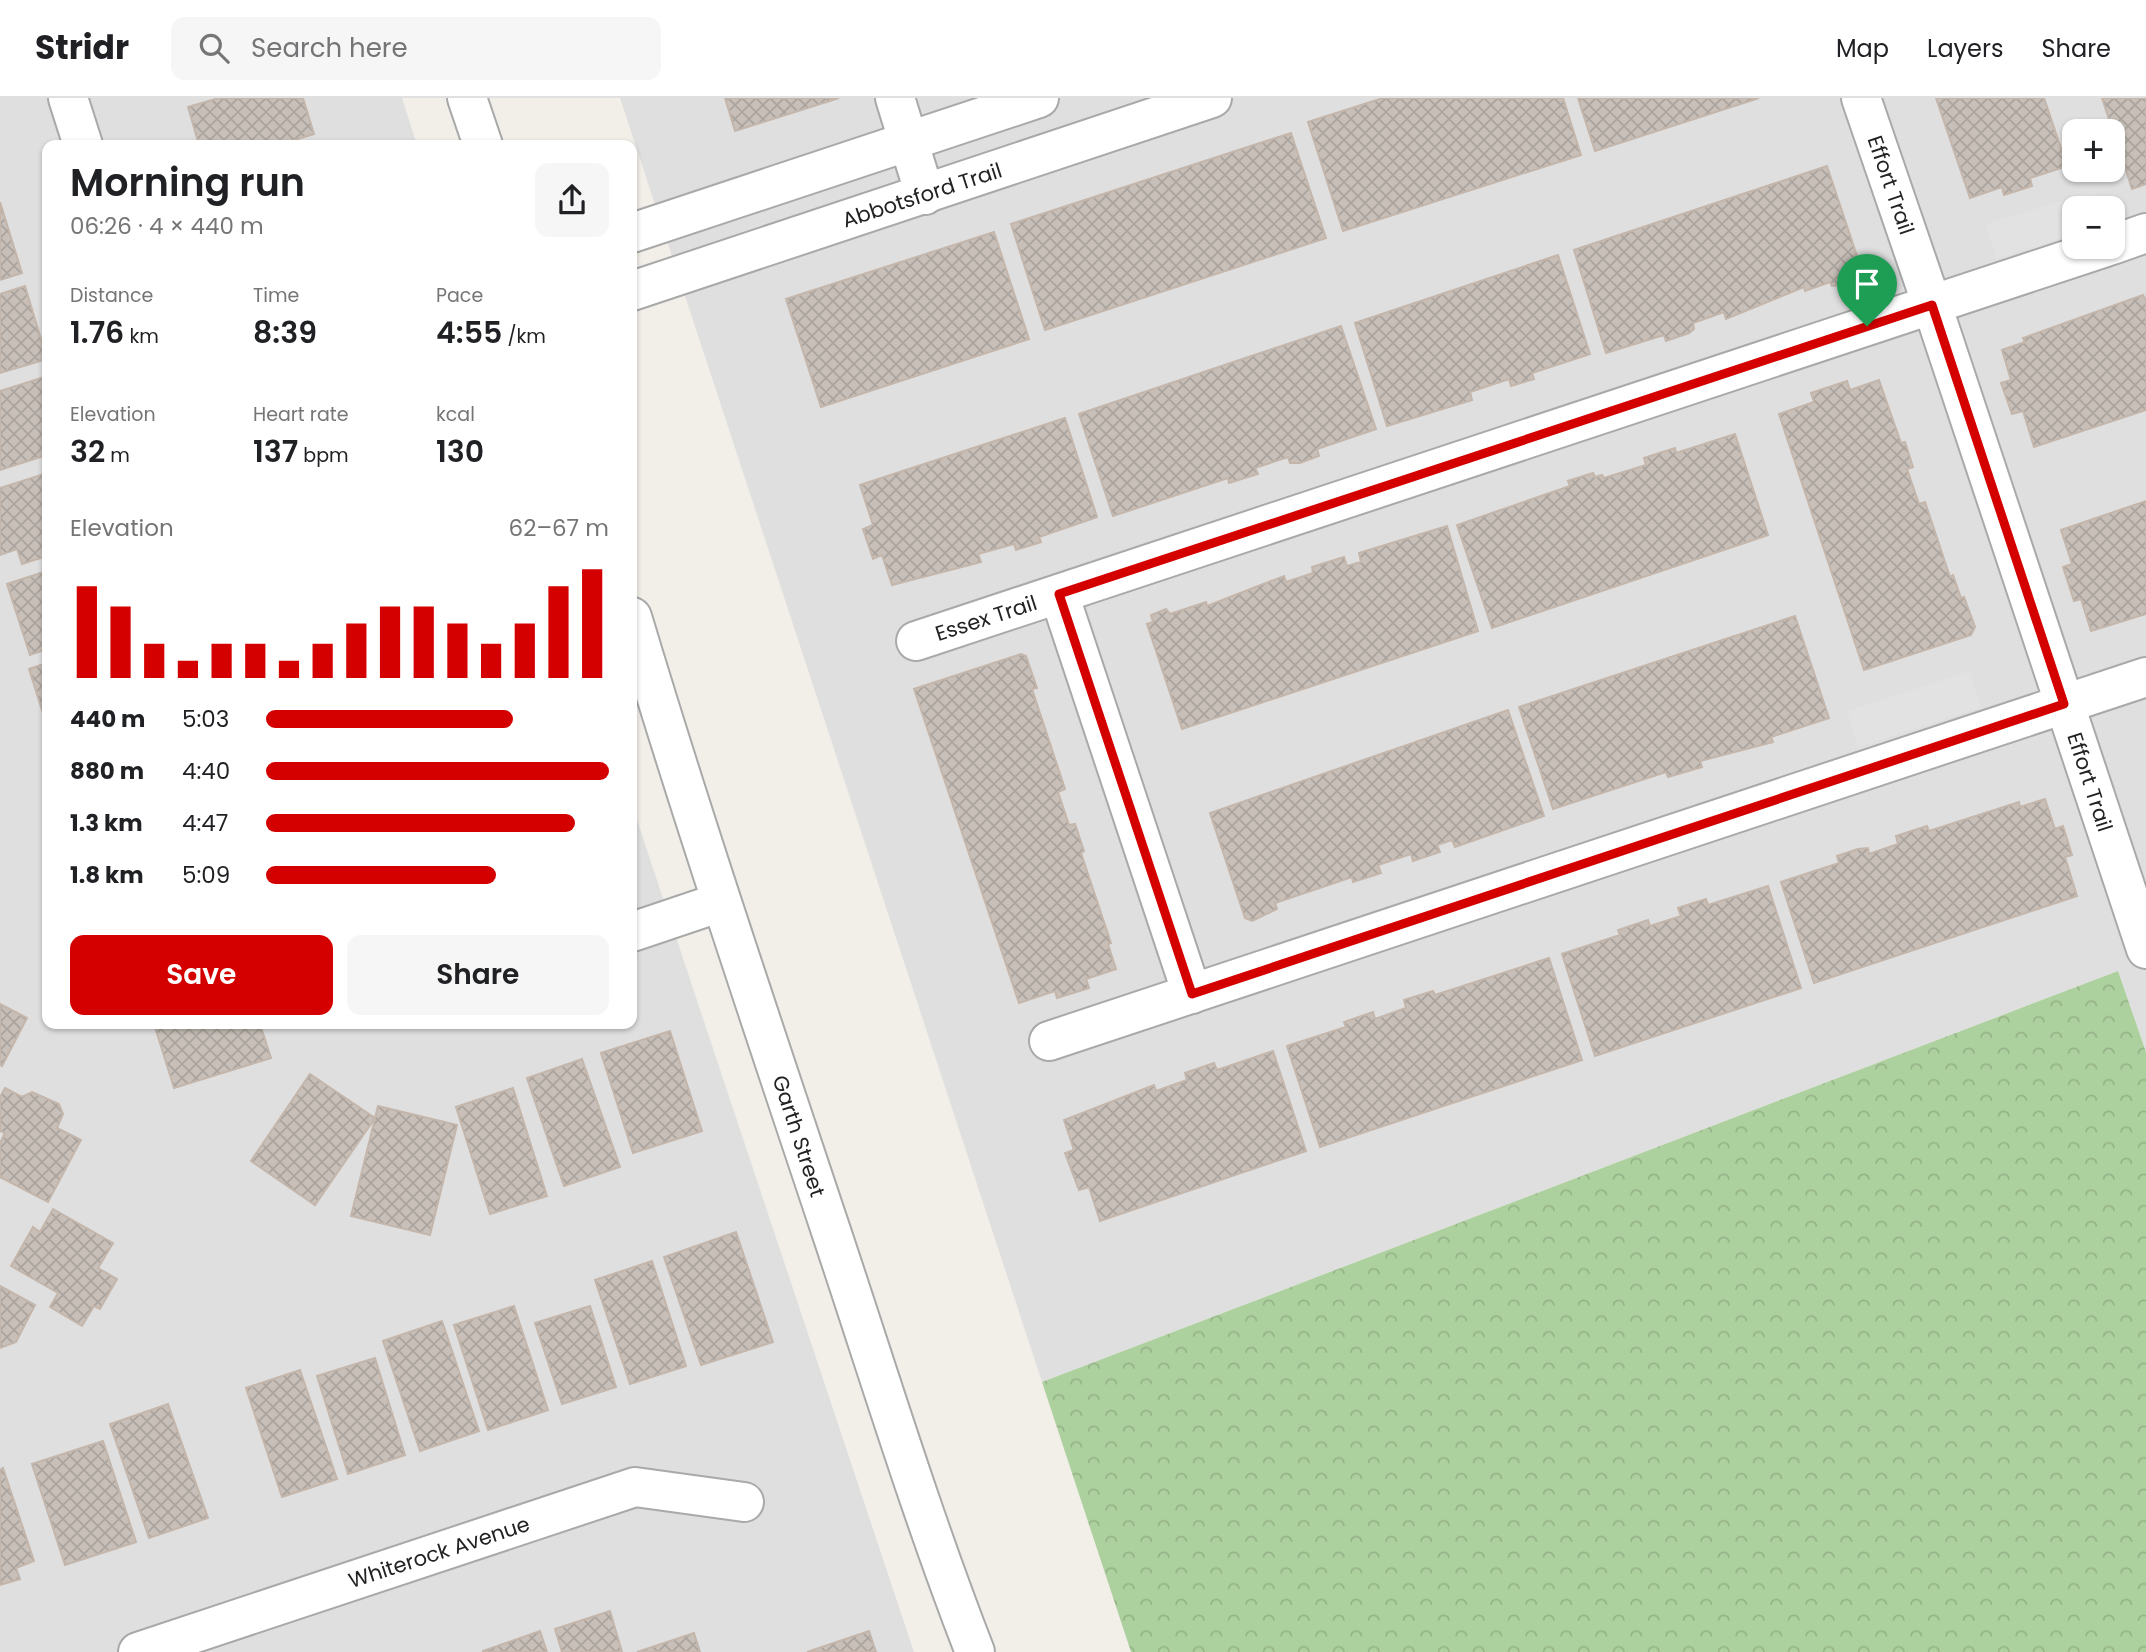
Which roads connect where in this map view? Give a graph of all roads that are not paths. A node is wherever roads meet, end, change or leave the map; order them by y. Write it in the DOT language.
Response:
graph roads {
  1 [pos="68,98"];
  2 [pos="467,98"];
  3 [pos="895,98"];
  4 [pos="1039,98"];
  5 [pos="1212,98"];
  6 [pos="1861,98"];
  7 [pos="81,140"];
  8 [pos="481,140"];
  9 [pos="908,141"];
  10 [pos="925,195"];
  11 [pos="637,231"];
  12 [pos="2146,233"];
  13 [pos="2125,240"];
  14 [pos="2070,259"];
  15 [pos="637,290"];
  16 [pos="1932,305"];
  17 [pos="1059,594"];
  18 [pos="637,634"];
  19 [pos="916,641"];
  20 [pos="2146,677"];
  21 [pos="2064,704"];
  22 [pos="721,902"];
  23 [pos="637,930"];
  24 [pos="2146,949"];
  25 [pos="1192,994"];
  26 [pos="1049,1041"];
  27 [pos="744,1502"];
  28 [pos="138,1652"];
  29 [pos="975,1652"];
  1 -- 7 [label="street"];
  2 -- 8 [label="street"];
  3 -- 9 [label="street"];
  4 -- 9 [label="street"];
  5 -- 10 [label="street, Abbotsford Trail"];
  6 -- 16 [label="street, Effort Trail"];
  9 -- 10 [label="street"];
  9 -- 11 [label="street"];
  10 -- 15 [label="street, Abbotsford Trail"];
  12 -- 13 [label="street"];
  14 -- 16 [label="street, Essex Trail"];
  16 -- 17 [label="street, Essex Trail"];
  16 -- 21 [label="street, Effort Trail"];
  17 -- 19 [label="street, Essex Trail"];
  17 -- 25 [label="street"];
  18 -- 22 [label="street, Garth Street"];
  20 -- 21 [label="street"];
  21 -- 24 [label="street, Effort Trail"];
  21 -- 25 [label="street"];
  22 -- 23 [label="street"];
  22 -- 29 [label="street, Garth Street"];
  25 -- 26 [label="street"];
  27 -- 28 [label="street, Whiterock Avenue"];
}
